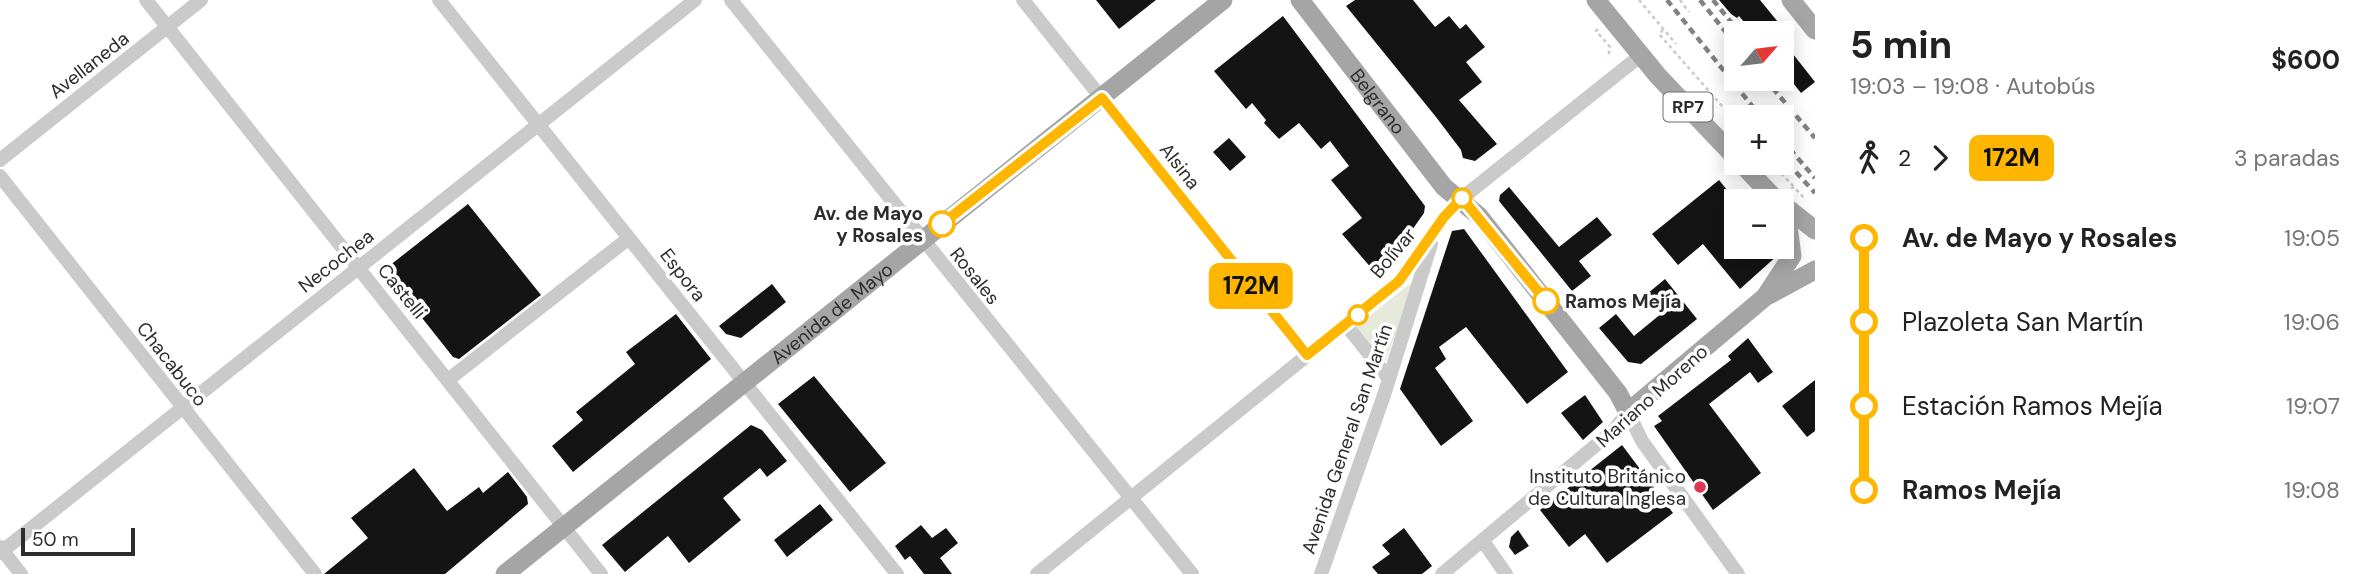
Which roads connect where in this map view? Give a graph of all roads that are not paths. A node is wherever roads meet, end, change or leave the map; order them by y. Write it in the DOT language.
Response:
graph roads {
  1 [pos="146,0"];
  2 [pos="201,0"];
  3 [pos="439,0"];
  4 [pos="695,0"];
  5 [pos="731,0"];
  6 [pos="1023,0"];
  7 [pos="1223,0"];
  8 [pos="1300,0"];
  9 [pos="1596,0"];
  10 [pos="1791,0"];
  11 [pos="167,27"];
  12 [pos="1815,30"];
  13 [pos="1640,56"];
  14 [pos="1102,98"];
  15 [pos="540,126"];
  16 [pos="1724,145"];
  17 [pos="0,160"];
  18 [pos="1752,175"];
  19 [pos="0,176"];
  20 [pos="1766,189"];
  21 [pos="1462,198"];
  22 [pos="1794,214"];
  23 [pos="1815,230"];
  24 [pos="1433,236"];
  25 [pos="629,238"];
  26 [pos="922,240"];
  27 [pos="1790,259"];
  28 [pos="358,268"];
  29 [pos="1815,270"];
  30 [pos="1765,298"];
  31 [pos="1346,325"];
  32 [pos="1307,355"];
  33 [pos="1389,379"];
  34 [pos="448,380"];
  35 [pos="744,382"];
  36 [pos="182,408"];
  37 [pos="1628,412"];
  38 [pos="1129,499"];
  39 [pos="564,528"];
  40 [pos="1483,541"];
  41 [pos="1,550"];
  42 [pos="21,574"];
  43 [pos="315,574"];
  44 [pos="505,574"];
  45 [pos="601,574"];
  46 [pos="897,574"];
  47 [pos="1037,574"];
  48 [pos="1192,574"];
  49 [pos="1321,574"];
  50 [pos="1442,574"];
  51 [pos="1506,574"];
  52 [pos="1738,574"];
  1 -- 11 [label="street, Castelli"];
  2 -- 11 [label="street, Avellaneda"];
  3 -- 15 [label="street, Espora"];
  4 -- 15 [label="street, Necochea"];
  5 -- 26 [label="street, Rosales"];
  6 -- 14 [label="street, Alsina"];
  7 -- 14 [label="main road, Avenida de Mayo"];
  8 -- 21 [label="main road, Belgrano"];
  9 -- 13 [label="main road, RP7"];
  10 -- 12 [label="main road"];
  11 -- 17 [label="street, Avellaneda"];
  11 -- 28 [label="street, Castelli"];
  13 -- 16 [label="main road, RP7"];
  13 -- 21 [label="street, Bolívar"];
  14 -- 26 [label="main road, Avenida de Mayo"];
  14 -- 32 [label="street, Alsina"];
  15 -- 25 [label="street, Espora"];
  15 -- 28 [label="street, Necochea"];
  18 -- 20 [label="main road"];
  19 -- 36 [label="street, Chacabuco"];
  21 -- 24 [label="street, Bolívar"];
  21 -- 37 [label="main road, Belgrano"];
  22 -- 23 [label="main road"];
  24 -- 31 [label="street, Bolívar"];
  24 -- 33 [label="street, Avenida General San Martín"];
  25 -- 34 [label="street"];
  25 -- 35 [label="street, Espora"];
  26 -- 35 [label="main road, Avenida de Mayo"];
  26 -- 38 [label="street, Rosales"];
  27 -- 30 [label="main road, Mariano Moreno"];
  28 -- 34 [label="street, Castelli"];
  28 -- 36 [label="street, Necochea"];
  29 -- 30 [label="main road, Mariano Moreno"];
  30 -- 37 [label="main road, Mariano Moreno"];
  31 -- 32 [label="street, Bolívar"];
  31 -- 33 [label="street"];
  32 -- 38 [label="street, Bolívar"];
  33 -- 49 [label="street, Avenida General San Martín"];
  34 -- 39 [label="street, Castelli"];
  35 -- 39 [label="main road, Avenida de Mayo"];
  35 -- 46 [label="street, Espora"];
  36 -- 41 [label="street, Necochea"];
  36 -- 43 [label="street, Chacabuco"];
  37 -- 40 [label="street, Mariano Moreno"];
  37 -- 52 [label="street"];
  38 -- 47 [label="street, Bolívar"];
  38 -- 48 [label="street, Rosales"];
  39 -- 44 [label="main road, Avenida de Mayo"];
  39 -- 45 [label="street, Castelli"];
  40 -- 50 [label="street, Mariano Moreno"];
  40 -- 51 [label="street"];
  41 -- 42 [label="street"];
}
